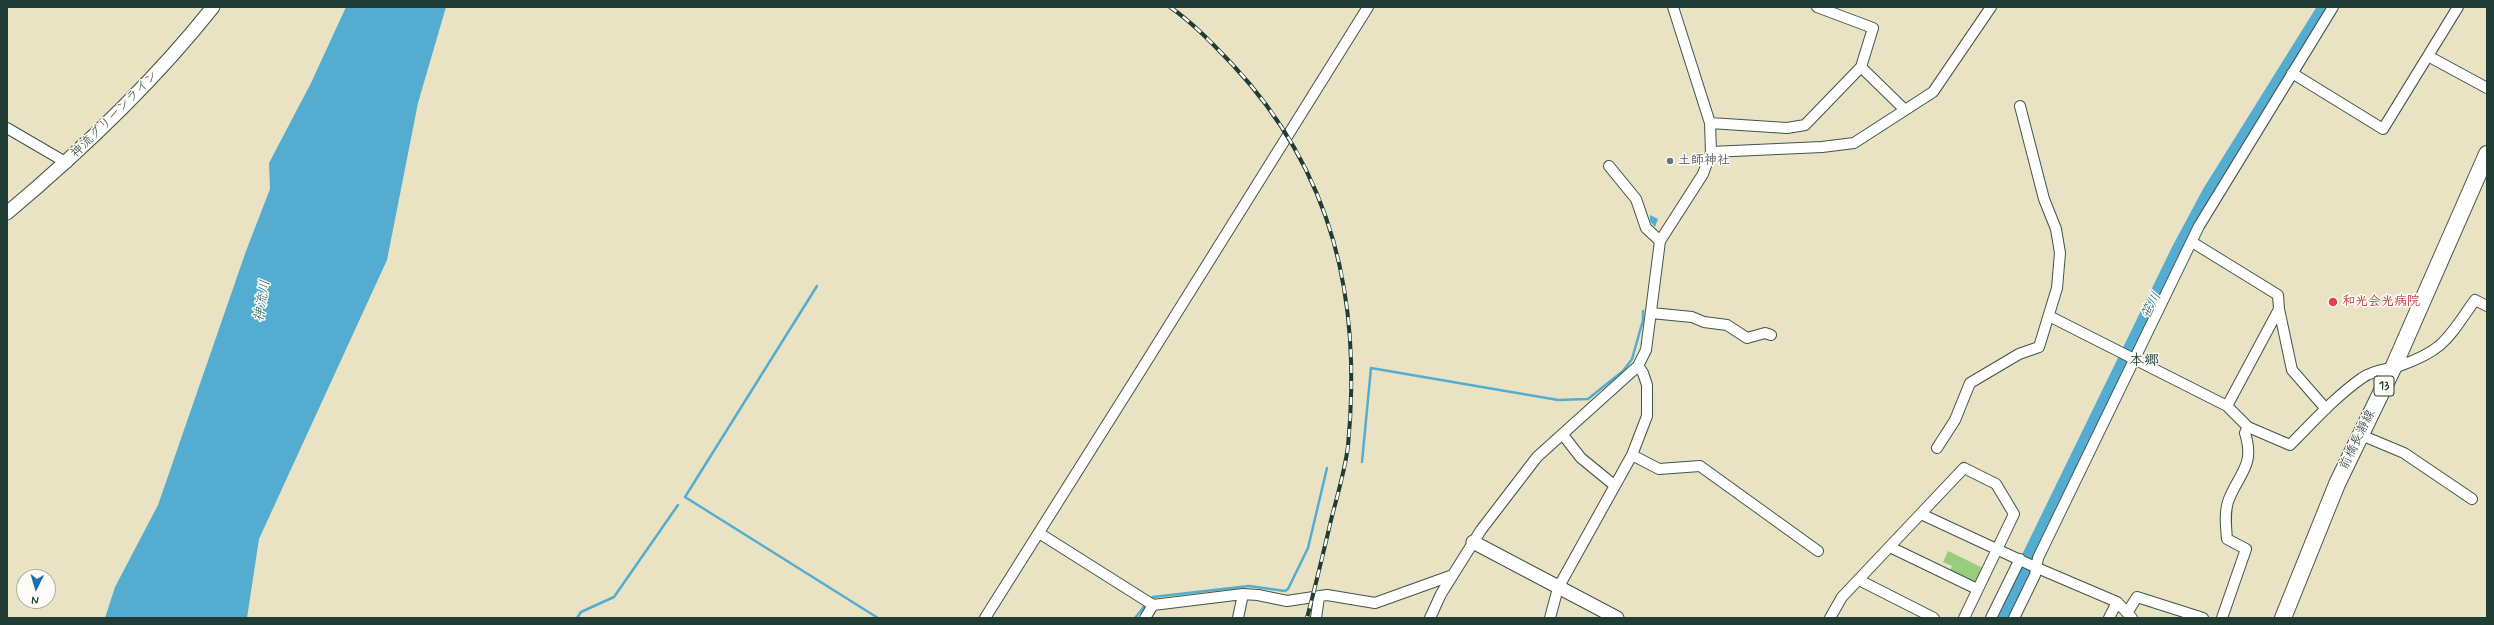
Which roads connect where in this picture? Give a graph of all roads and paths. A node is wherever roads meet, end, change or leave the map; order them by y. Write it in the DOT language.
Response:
graph roads {
  1 [pos="213,7"];
  2 [pos="1368,7"];
  3 [pos="1673,7"];
  4 [pos="1817,7"];
  5 [pos="1991,7"];
  6 [pos="2333,7"];
  7 [pos="2458,7"];
  8 [pos="2428,56"];
  9 [pos="1862,68"];
  10 [pos="2292,73"];
  11 [pos="2487,88"];
  12 [pos="2020,106"];
  13 [pos="1905,110"];
  14 [pos="1710,123"];
  15 [pos="7,128"];
  16 [pos="1711,152"];
  17 [pos="2487,154"];
  18 [pos="67,163"];
  19 [pos="1609,166"];
  20 [pos="7,213"];
  21 [pos="1660,240"];
  22 [pos="2192,242"];
  23 [pos="2487,306"];
  24 [pos="2279,309"];
  25 [pos="1651,313"];
  26 [pos="2049,316"];
  27 [pos="1771,335"];
  28 [pos="2134,359"];
  29 [pos="1638,366"];
  30 [pos="2393,368"];
  31 [pos="2227,406"];
  32 [pos="2326,409"];
  33 [pos="2248,427"];
  34 [pos="1562,435"];
  35 [pos="2361,435"];
  36 [pos="1937,448"];
  37 [pos="1632,455"];
  38 [pos="1614,485"];
  39 [pos="2472,499"];
  40 [pos="1921,514"];
  41 [pos="1039,532"];
  42 [pos="1474,542"];
  43 [pos="1890,547"];
  44 [pos="1996,550"];
  45 [pos="1818,551"];
  46 [pos="2027,563"];
  47 [pos="1453,575"];
  48 [pos="1859,580"];
  49 [pos="1558,588"];
  50 [pos="1977,589"];
  51 [pos="1244,594"];
  52 [pos="1319,597"];
  53 [pos="2117,602"];
  54 [pos="1153,605"];
  55 [pos="2129,616"];
  56 [pos="985,618"];
  57 [pos="1145,618"];
  58 [pos="1238,618"];
  59 [pos="1316,618"];
  60 [pos="1430,618"];
  61 [pos="1550,618"];
  62 [pos="1617,618"];
  63 [pos="1830,618"];
  64 [pos="1934,618"];
  65 [pos="1964,618"];
  66 [pos="1991,618"];
  67 [pos="2014,618"];
  68 [pos="2109,618"];
  69 [pos="2203,618"];
  70 [pos="2222,618"];
  71 [pos="2283,618"];
  1 -- 18 [label="street, 神流グリーンライン"];
  2 -- 41 [label="street"];
  3 -- 14 [label="street"];
  4 -- 9 [label="street"];
  5 -- 13 [label="street"];
  6 -- 10 [label="street"];
  7 -- 8 [label="street"];
  8 -- 10 [label="street"];
  8 -- 11 [label="street"];
  9 -- 13 [label="street"];
  9 -- 14 [label="street"];
  10 -- 22 [label="street"];
  12 -- 26 [label="street"];
  13 -- 16 [label="street"];
  14 -- 16 [label="street"];
  15 -- 18 [label="street"];
  16 -- 21 [label="street"];
  17 -- 30 [label="main road, 前橋長瀞線 / 13"];
  18 -- 20 [label="street, 神流グリーンライン"];
  19 -- 21 [label="street"];
  21 -- 25 [label="street"];
  22 -- 24 [label="street"];
  22 -- 28 [label="street"];
  23 -- 30 [label="street"];
  24 -- 31 [label="street"];
  24 -- 32 [label="street"];
  25 -- 27 [label="street"];
  25 -- 29 [label="street"];
  26 -- 28 [label="street"];
  26 -- 36 [label="street"];
  28 -- 31 [label="street"];
  28 -- 46 [label="street"];
  29 -- 34 [label="street"];
  29 -- 37 [label="street"];
  30 -- 32 [label="street"];
  30 -- 35 [label="main road, 前橋長瀞線 / 13"];
  31 -- 33 [label="street"];
  32 -- 33 [label="street"];
  33 -- 70 [label="street"];
  34 -- 38 [label="street"];
  34 -- 42 [label="street"];
  35 -- 39 [label="street"];
  35 -- 71 [label="main road, 前橋長瀞線 / 13"];
  37 -- 38 [label="street"];
  37 -- 45 [label="street"];
  38 -- 49 [label="street"];
  40 -- 43 [label="street"];
  40 -- 44 [label="street"];
  40 -- 44 [label="street"];
  41 -- 54 [label="street"];
  41 -- 56 [label="street"];
  42 -- 47 [label="street"];
  42 -- 49 [label="street"];
  43 -- 48 [label="street"];
  43 -- 50 [label="street"];
  44 -- 46 [label="street"];
  44 -- 50 [label="street"];
  46 -- 53 [label="street"];
  46 -- 66 [label="street"];
  46 -- 67 [label="street"];
  47 -- 52 [label="street"];
  47 -- 60 [label="street"];
  48 -- 63 [label="street"];
  48 -- 64 [label="street"];
  49 -- 61 [label="street"];
  49 -- 62 [label="street"];
  50 -- 65 [label="street"];
  51 -- 52 [label="street"];
  51 -- 54 [label="street"];
  51 -- 58 [label="street"];
  52 -- 59 [label="street"];
  53 -- 55 [label="street"];
  53 -- 68 [label="street"];
  54 -- 57 [label="street"];
  55 -- 69 [label="street"];
}
